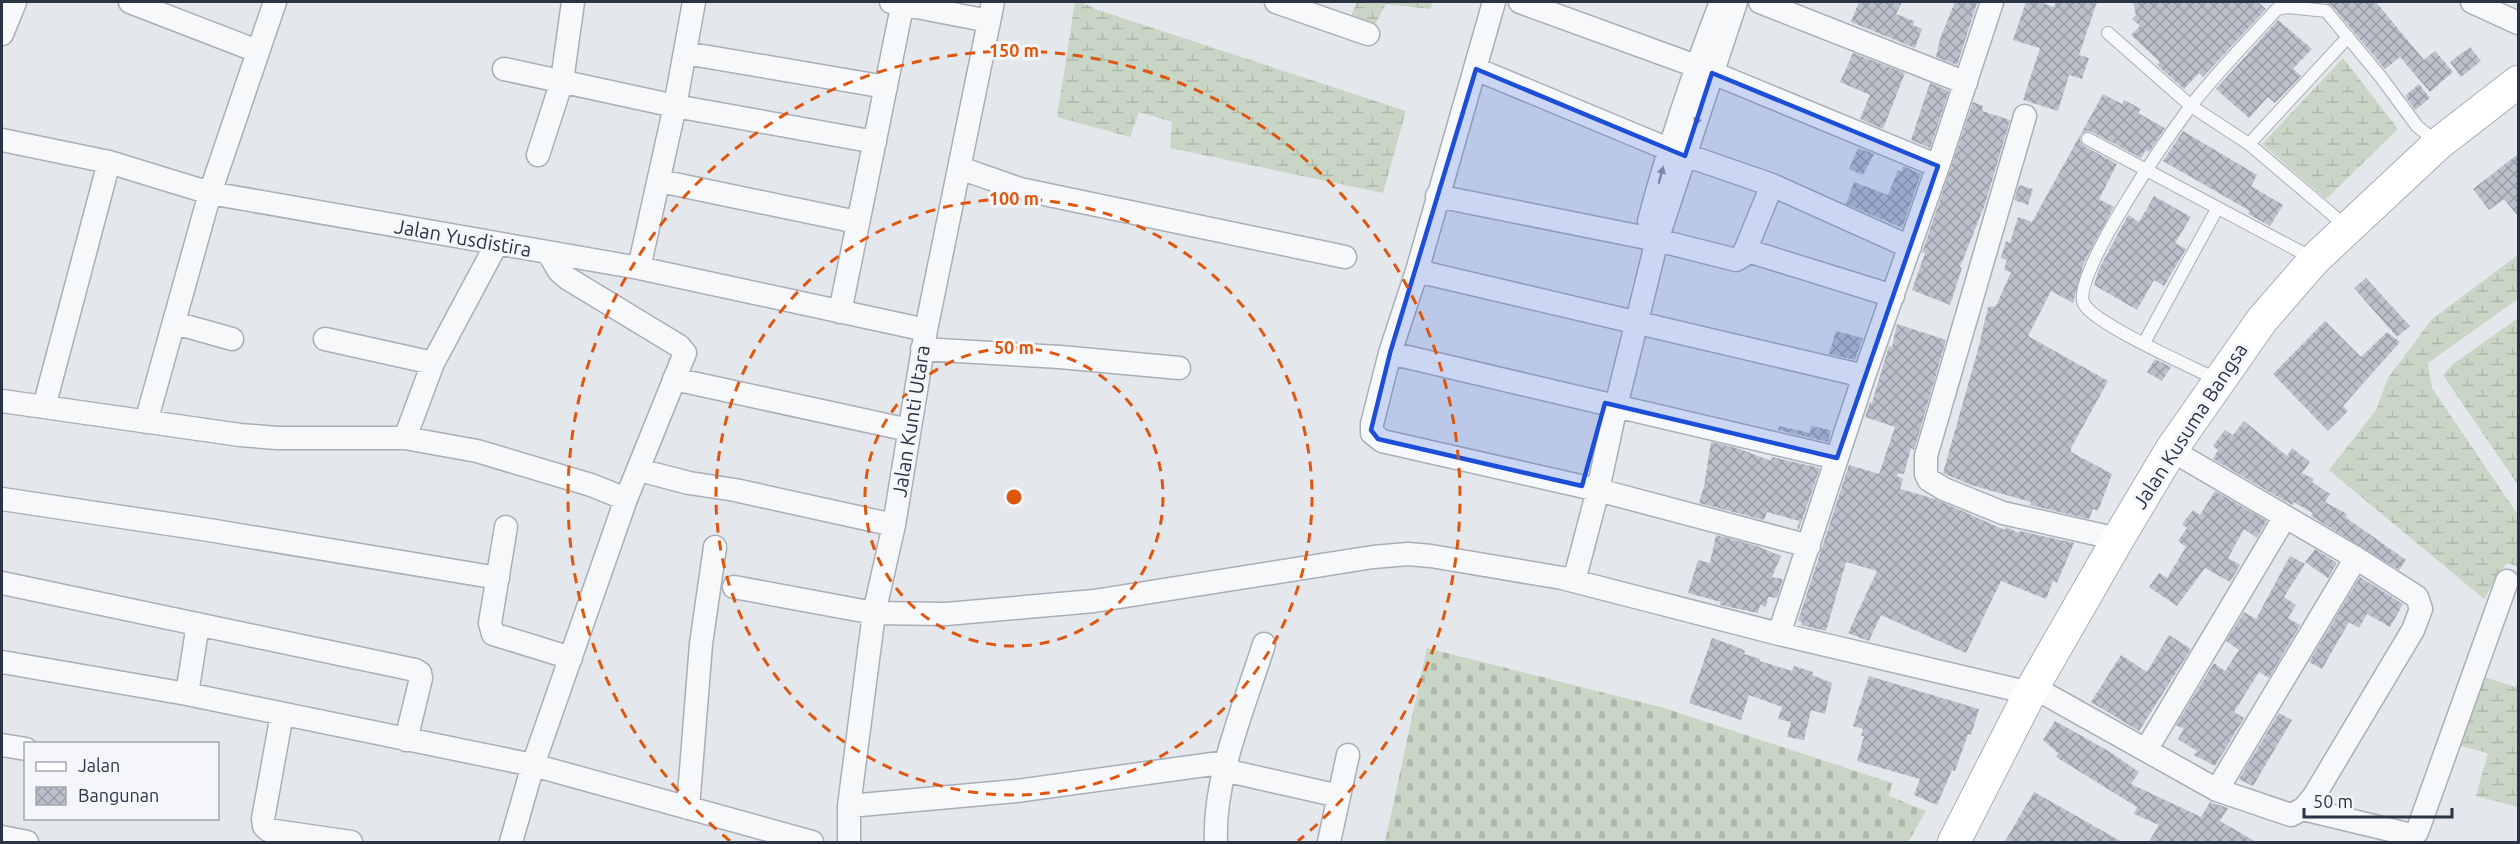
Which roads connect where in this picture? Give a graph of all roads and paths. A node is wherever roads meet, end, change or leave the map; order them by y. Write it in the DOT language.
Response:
graph roads {
  1 [pos="15,2"];
  2 [pos="130,2"];
  3 [pos="275,2"];
  4 [pos="573,2"];
  5 [pos="694,2"];
  6 [pos="899,2"];
  7 [pos="1276,2"];
  8 [pos="1494,2"];
  9 [pos="1520,2"];
  10 [pos="1721,2"];
  11 [pos="1736,2"];
  12 [pos="1760,2"];
  13 [pos="1992,2"];
  14 [pos="2472,2"];
  15 [pos="991,11"];
  16 [pos="2518,23"];
  17 [pos="2108,33"];
  18 [pos="2,34"];
  19 [pos="1368,34"];
  20 [pos="2348,37"];
  21 [pos="257,51"];
  22 [pos="685,53"];
  23 [pos="504,69"];
  24 [pos="1476,69"];
  25 [pos="1704,70"];
  26 [pos="562,81"];
  27 [pos="2518,82"];
  28 [pos="1966,83"];
  29 [pos="886,87"];
  30 [pos="675,106"];
  31 [pos="2191,106"];
  32 [pos="2025,116"];
  33 [pos="2088,139"];
  34 [pos="2,140"];
  35 [pos="875,142"];
  36 [pos="2249,144"];
  37 [pos="2438,144"];
  38 [pos="1677,152"];
  39 [pos="538,155"];
  40 [pos="109,162"];
  41 [pos="1938,166"];
  42 [pos="960,168"];
  43 [pos="2146,170"];
  44 [pos="660,181"];
  45 [pos="1772,185"];
  46 [pos="210,193"];
  47 [pos="1437,196"];
  48 [pos="2217,209"];
  49 [pos="857,222"];
  50 [pos="2348,228"];
  51 [pos="1651,239"];
  52 [pos="496,245"];
  53 [pos="1910,247"];
  54 [pos="1745,250"];
  55 [pos="549,254"];
  56 [pos="1345,257"];
  57 [pos="2314,260"];
  58 [pos="639,268"];
  59 [pos="1417,271"];
  60 [pos="1893,296"];
  61 [pos="840,312"];
  62 [pos="1631,322"];
  63 [pos="174,323"];
  64 [pos="232,339"];
  65 [pos="325,339"];
  66 [pos="924,339"];
  67 [pos="2144,343"];
  68 [pos="1390,353"];
  69 [pos="433,363"];
  70 [pos="1179,368"];
  71 [pos="1864,376"];
  72 [pos="674,379"];
  73 [pos="2218,380"];
  74 [pos="2,400"];
  75 [pos="1611,405"];
  76 [pos="44,407"];
  77 [pos="146,422"];
  78 [pos="909,430"];
  79 [pos="405,438"];
  80 [pos="2171,450"];
  81 [pos="1837,458"];
  82 [pos="639,470"];
  83 [pos="1590,488"];
  84 [pos="2,499"];
  85 [pos="626,499"];
  86 [pos="2285,517"];
  87 [pos="894,525"];
  88 [pos="506,527"];
  89 [pos="2118,539"];
  90 [pos="1809,546"];
  91 [pos="715,547"];
  92 [pos="2356,558"];
  93 [pos="498,578"];
  94 [pos="1568,580"];
  95 [pos="2507,581"];
  96 [pos="2,583"];
  97 [pos="734,587"];
  98 [pos="874,613"];
  99 [pos="198,624"];
  100 [pos="1779,634"];
  101 [pos="1264,644"];
  102 [pos="571,658"];
  103 [pos="2,662"];
  104 [pos="2032,690"];
  105 [pos="187,694"];
  106 [pos="282,714"];
  107 [pos="406,740"];
  108 [pos="2,745"];
  109 [pos="24,750"];
  110 [pos="2146,750"];
  111 [pos="1348,755"];
  112 [pos="533,765"];
  113 [pos="1226,766"];
  114 [pos="2217,790"];
  115 [pos="1339,796"];
  116 [pos="849,806"];
  117 [pos="688,808"];
  118 [pos="2303,809"];
  119 [pos="2385,836"];
  120 [pos="2,837"];
  121 [pos="27,843"];
  122 [pos="351,843"];
  123 [pos="511,843"];
  124 [pos="812,843"];
  125 [pos="849,843"];
  126 [pos="1216,843"];
  127 [pos="1329,843"];
  128 [pos="1954,843"];
  1 -- 18 [label="street"];
  2 -- 21 [label="street"];
  3 -- 21 [label="street"];
  4 -- 26 [label="street"];
  5 -- 22 [label="street"];
  6 -- 15 [label="street"];
  6 -- 29 [label="street"];
  7 -- 19 [label="street"];
  8 -- 24 [label="street"];
  9 -- 25 [label="street"];
  10 -- 25 [label="street"];
  11 -- 25 [label="street"];
  12 -- 28 [label="street"];
  13 -- 28 [label="street"];
  14 -- 16 [label="street"];
  15 -- 42 [label="street, Jalan Kunti Utara"];
  17 -- 31 [label="lane"];
  20 -- 31 [label="lane"];
  20 -- 36 [label="lane"];
  20 -- 37 [label="lane"];
  21 -- 46 [label="street"];
  22 -- 29 [label="street"];
  22 -- 30 [label="street"];
  23 -- 26 [label="street"];
  24 -- 38 [label="street"];
  24 -- 47 [label="street"];
  25 -- 38 [label="street"];
  25 -- 41 [label="street"];
  26 -- 30 [label="street"];
  26 -- 39 [label="street"];
  27 -- 37 [label="street, Jalan Kusuma Bangsa"];
  28 -- 41 [label="street"];
  29 -- 35 [label="street"];
  30 -- 35 [label="street"];
  30 -- 44 [label="street"];
  31 -- 36 [label="lane"];
  31 -- 43 [label="lane"];
  32 -- 89 [label="street"];
  33 -- 43 [label="lane"];
  34 -- 40 [label="street, Jalan Yusdistira"];
  35 -- 49 [label="street"];
  36 -- 50 [label="lane"];
  37 -- 50 [label="street, Jalan Kusuma Bangsa"];
  38 -- 45 [label="street"];
  38 -- 51 [label="street"];
  40 -- 46 [label="street, Jalan Yusdistira"];
  40 -- 76 [label="street"];
  41 -- 53 [label="street"];
  42 -- 56 [label="street"];
  42 -- 66 [label="street, Jalan Kunti Utara"];
  43 -- 48 [label="lane"];
  43 -- 67 [label="lane"];
  44 -- 49 [label="street"];
  44 -- 58 [label="street"];
  45 -- 53 [label="street"];
  45 -- 54 [label="street"];
  46 -- 52 [label="street, Jalan Yusdistira"];
  46 -- 63 [label="street"];
  47 -- 51 [label="street"];
  47 -- 59 [label="street"];
  48 -- 57 [label="lane"];
  48 -- 67 [label="lane"];
  49 -- 61 [label="street"];
  50 -- 57 [label="street, Jalan Kusuma Bangsa"];
  51 -- 54 [label="street"];
  51 -- 62 [label="street"];
  52 -- 55 [label="street, Jalan Yusdistira"];
  52 -- 69 [label="street"];
  53 -- 60 [label="street"];
  54 -- 60 [label="street"];
  55 -- 58 [label="street, Jalan Yusdistira"];
  55 -- 72 [label="street"];
  57 -- 73 [label="street, Jalan Kusuma Bangsa"];
  58 -- 61 [label="street, Jalan Yusdistira"];
  59 -- 62 [label="street"];
  59 -- 68 [label="street"];
  60 -- 71 [label="street"];
  61 -- 66 [label="street, Jalan Yusdistira"];
  62 -- 71 [label="street"];
  62 -- 75 [label="street"];
  63 -- 64 [label="street"];
  63 -- 77 [label="street"];
  65 -- 69 [label="street"];
  66 -- 70 [label="street, Jalan Yusdistira"];
  66 -- 78 [label="street, Jalan Kunti Utara"];
  67 -- 73 [label="lane"];
  68 -- 75 [label="street"];
  68 -- 83 [label="street"];
  69 -- 79 [label="street"];
  71 -- 81 [label="street"];
  72 -- 78 [label="street"];
  72 -- 82 [label="street"];
  73 -- 80 [label="street, Jalan Kusuma Bangsa"];
  74 -- 76 [label="street"];
  75 -- 81 [label="street"];
  75 -- 83 [label="street"];
  76 -- 77 [label="street"];
  77 -- 79 [label="street"];
  78 -- 87 [label="street, Jalan Kunti Utara"];
  79 -- 85 [label="street"];
  80 -- 86 [label="street"];
  80 -- 89 [label="street, Jalan Kusuma Bangsa"];
  81 -- 90 [label="street"];
  82 -- 85 [label="street"];
  82 -- 87 [label="street"];
  83 -- 90 [label="street"];
  83 -- 94 [label="street"];
  84 -- 93 [label="street"];
  85 -- 102 [label="street"];
  86 -- 92 [label="street"];
  86 -- 110 [label="street"];
  87 -- 98 [label="street, Jalan Kunti Utara"];
  88 -- 93 [label="street"];
  89 -- 104 [label="street, Jalan Kusuma Bangsa"];
  90 -- 100 [label="street"];
  91 -- 117 [label="street"];
  92 -- 114 [label="street"];
  92 -- 118 [label="street"];
  93 -- 102 [label="street"];
  94 -- 98 [label="street"];
  94 -- 100 [label="street"];
  95 -- 119 [label="street"];
  96 -- 99 [label="street"];
  97 -- 98 [label="street"];
  98 -- 116 [label="street, Jalan Kunti Utara"];
  99 -- 105 [label="street"];
  99 -- 107 [label="street"];
  100 -- 104 [label="street"];
  101 -- 113 [label="street"];
  102 -- 112 [label="street"];
  103 -- 105 [label="street"];
  104 -- 110 [label="street"];
  104 -- 128 [label="street, Jalan Kusuma Bangsa"];
  105 -- 106 [label="street"];
  106 -- 107 [label="street"];
  106 -- 122 [label="street"];
  107 -- 112 [label="street"];
  108 -- 109 [label="street"];
  110 -- 114 [label="street"];
  111 -- 115 [label="street"];
  112 -- 117 [label="street"];
  112 -- 123 [label="street"];
  113 -- 115 [label="street"];
  113 -- 116 [label="street"];
  113 -- 126 [label="street"];
  114 -- 118 [label="street"];
  115 -- 127 [label="street"];
  116 -- 125 [label="street, Jalan Kunti Utara"];
  117 -- 124 [label="street"];
  118 -- 119 [label="street"];
  120 -- 121 [label="street"];
}
